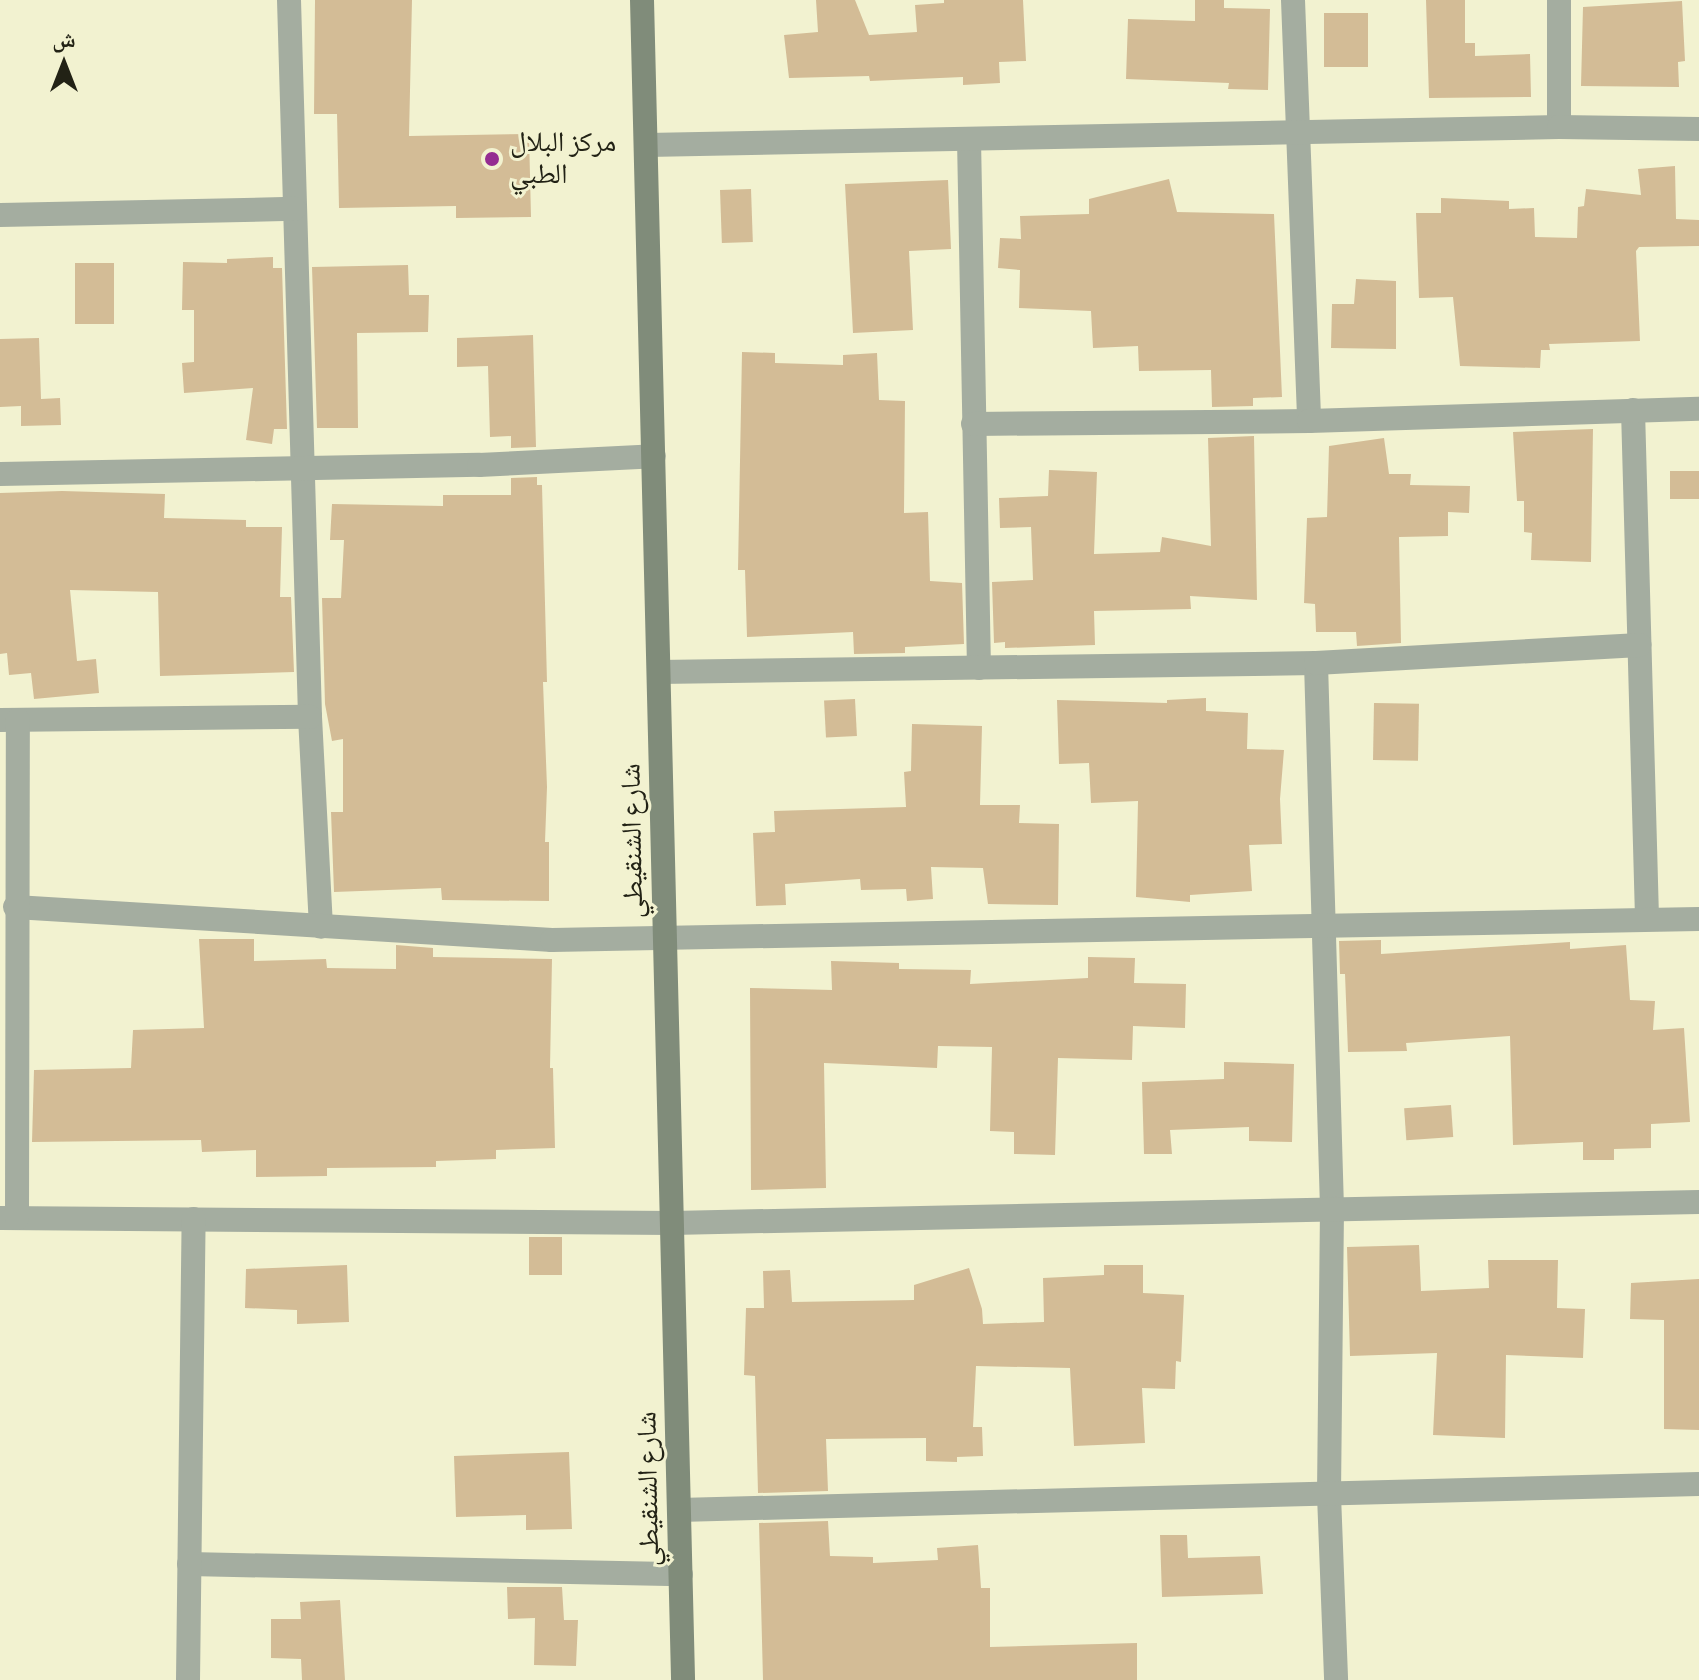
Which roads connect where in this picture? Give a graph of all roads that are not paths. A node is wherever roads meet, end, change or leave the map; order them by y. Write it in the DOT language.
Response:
graph roads {
  1 [pos="289,0"];
  2 [pos="642,0"];
  3 [pos="1293,0"];
  4 [pos="1559,0"];
  5 [pos="1559,127"];
  6 [pos="1699,129"];
  7 [pos="1299,135"];
  8 [pos="969,139"];
  9 [pos="647,145"];
  10 [pos="294,209"];
  11 [pos="0,215"];
  12 [pos="1699,409"];
  13 [pos="1633,410"];
  14 [pos="1309,421"];
  15 [pos="973,424"];
  16 [pos="654,456"];
  17 [pos="302,469"];
  18 [pos="0,474"];
  19 [pos="1640,645"];
  20 [pos="1316,663"];
  21 [pos="979,668"];
  22 [pos="659,672"];
  23 [pos="310,717"];
  24 [pos="9,720"];
  25 [pos="15,907"];
  26 [pos="1647,919"];
  27 [pos="1699,919"];
  28 [pos="321,927"];
  29 [pos="1323,927"];
  30 [pos="666,939"];
  31 [pos="1699,1202"];
  32 [pos="1332,1208"];
  33 [pos="9,1218"];
  34 [pos="194,1219"];
  35 [pos="672,1223"];
  36 [pos="1699,1484"];
  37 [pos="1329,1495"];
  38 [pos="679,1510"];
  39 [pos="189,1564"];
  40 [pos="681,1574"];
  41 [pos="188,1680"];
  42 [pos="683,1680"];
  43 [pos="1336,1680"];
  1 -- 10 [label="street"];
  2 -- 9 [label="street, شارع الشنقيطي"];
  3 -- 7 [label="street"];
  4 -- 5 [label="street"];
  5 -- 6 [label="street"];
  5 -- 7 [label="street"];
  7 -- 8 [label="street"];
  7 -- 14 [label="street"];
  8 -- 9 [label="street"];
  8 -- 15 [label="street"];
  9 -- 16 [label="street, شارع الشنقيطي"];
  10 -- 11 [label="street"];
  10 -- 17 [label="street"];
  12 -- 13 [label="street"];
  13 -- 14 [label="street"];
  13 -- 19 [label="street"];
  14 -- 15 [label="street"];
  15 -- 21 [label="street"];
  16 -- 17 [label="street"];
  16 -- 22 [label="street, شارع الشنقيطي"];
  17 -- 18 [label="street"];
  17 -- 23 [label="street"];
  19 -- 20 [label="street"];
  19 -- 26 [label="street"];
  20 -- 21 [label="street"];
  20 -- 29 [label="street"];
  21 -- 22 [label="street"];
  22 -- 30 [label="street, شارع الشنقيطي"];
  23 -- 24 [label="street"];
  23 -- 28 [label="street"];
  24 -- 25 [label="street"];
  25 -- 28 [label="street"];
  25 -- 33 [label="street"];
  26 -- 27 [label="street"];
  26 -- 29 [label="street"];
  28 -- 30 [label="street"];
  29 -- 30 [label="street"];
  29 -- 32 [label="street"];
  30 -- 35 [label="street, شارع الشنقيطي"];
  31 -- 32 [label="street"];
  32 -- 35 [label="street"];
  32 -- 37 [label="street"];
  33 -- 34 [label="street"];
  34 -- 35 [label="street"];
  34 -- 39 [label="street"];
  35 -- 38 [label="street, شارع الشنقيطي"];
  36 -- 37 [label="street"];
  37 -- 38 [label="street"];
  37 -- 43 [label="street"];
  38 -- 40 [label="street, شارع الشنقيطي"];
  39 -- 40 [label="street"];
  39 -- 41 [label="street"];
  40 -- 42 [label="street, شارع الشنقيطي"];
}
